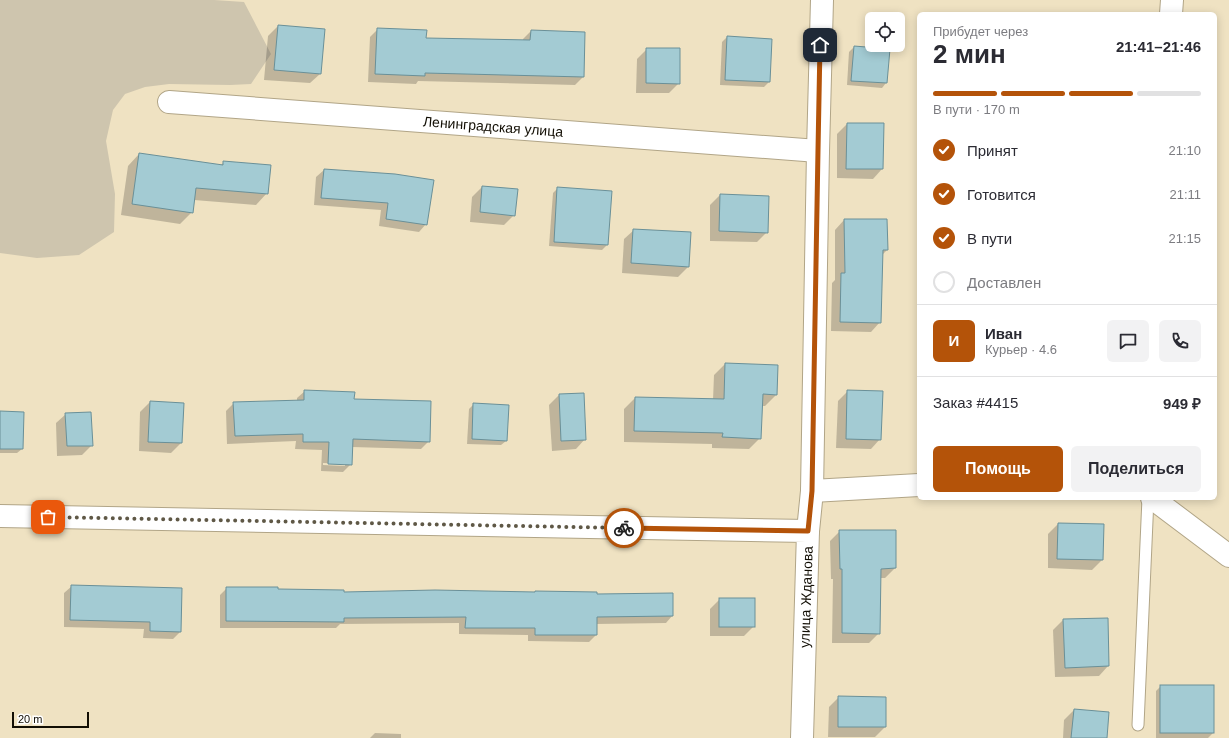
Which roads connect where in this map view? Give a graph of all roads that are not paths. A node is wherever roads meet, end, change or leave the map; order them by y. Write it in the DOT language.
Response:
graph roads {
  1 [pos="822,0"];
  2 [pos="1172,0"];
  3 [pos="1171,12"];
  4 [pos="169,102"];
  5 [pos="818,150"];
  6 [pos="917,485"];
  7 [pos="812,491"];
  8 [pos="1148,500"];
  9 [pos="1155,500"];
  10 [pos="0,516"];
  11 [pos="808,531"];
  12 [pos="1229,556"];
  13 [pos="1138,725"];
  14 [pos="802,738"];
  1 -- 5 [label="street, улица Жданова"];
  2 -- 3 [label="street"];
  4 -- 5 [label="street, Ленинградская улица"];
  5 -- 7 [label="street, улица Жданова"];
  6 -- 7 [label="street"];
  7 -- 11 [label="street, улица Жданова"];
  8 -- 13 [label="lane"];
  9 -- 12 [label="street"];
  10 -- 11 [label="street"];
  11 -- 14 [label="street, улица Жданова"];
}
